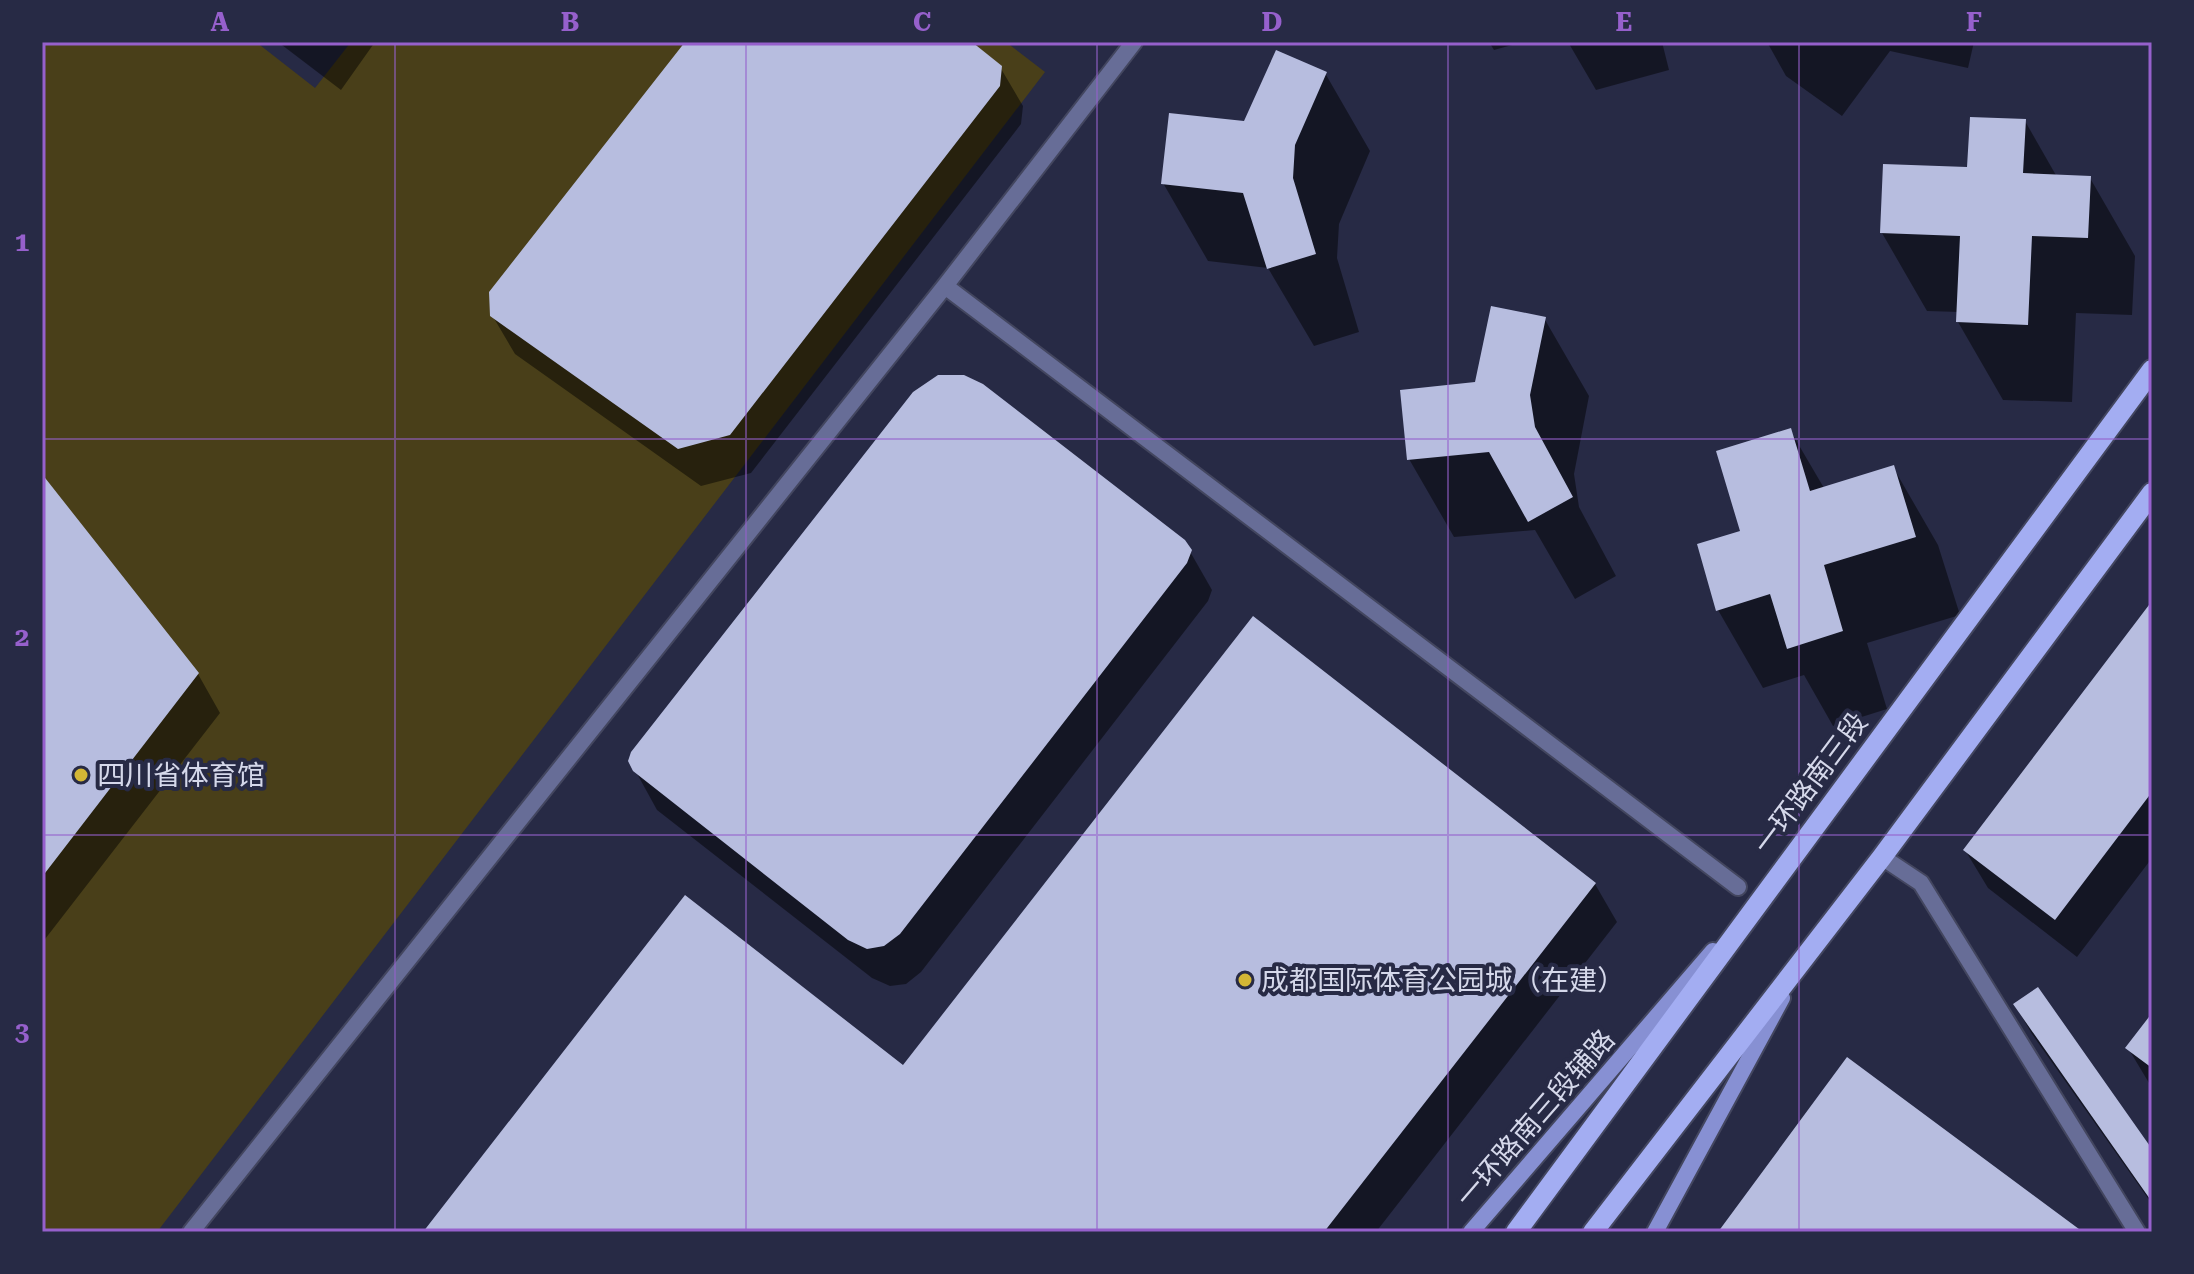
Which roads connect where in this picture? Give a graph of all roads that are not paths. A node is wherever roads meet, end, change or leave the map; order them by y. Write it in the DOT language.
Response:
graph roads {
  1 [pos="1134,42"];
  2 [pos="945,286"];
  3 [pos="2152,370"];
  4 [pos="2152,493"];
  5 [pos="1882,857"];
  6 [pos="1738,887"];
  7 [pos="1764,892"];
  8 [pos="1801,963"];
  9 [pos="191,1232"];
  10 [pos="1471,1232"];
  11 [pos="1516,1232"];
  12 [pos="1593,1232"];
  13 [pos="1655,1232"];
  14 [pos="2137,1232"];
  1 -- 2 [label="street"];
  2 -- 6 [label="street"];
  2 -- 9 [label="street"];
  3 -- 7 [label="main road, 一环路南三段"];
  4 -- 5 [label="main road"];
  5 -- 8 [label="main road"];
  5 -- 14 [label="street"];
  7 -- 10 [label="main road, 一环路南三段辅路"];
  7 -- 11 [label="main road, 一环路南三段"];
  8 -- 12 [label="main road"];
  8 -- 13 [label="main road"];
}
